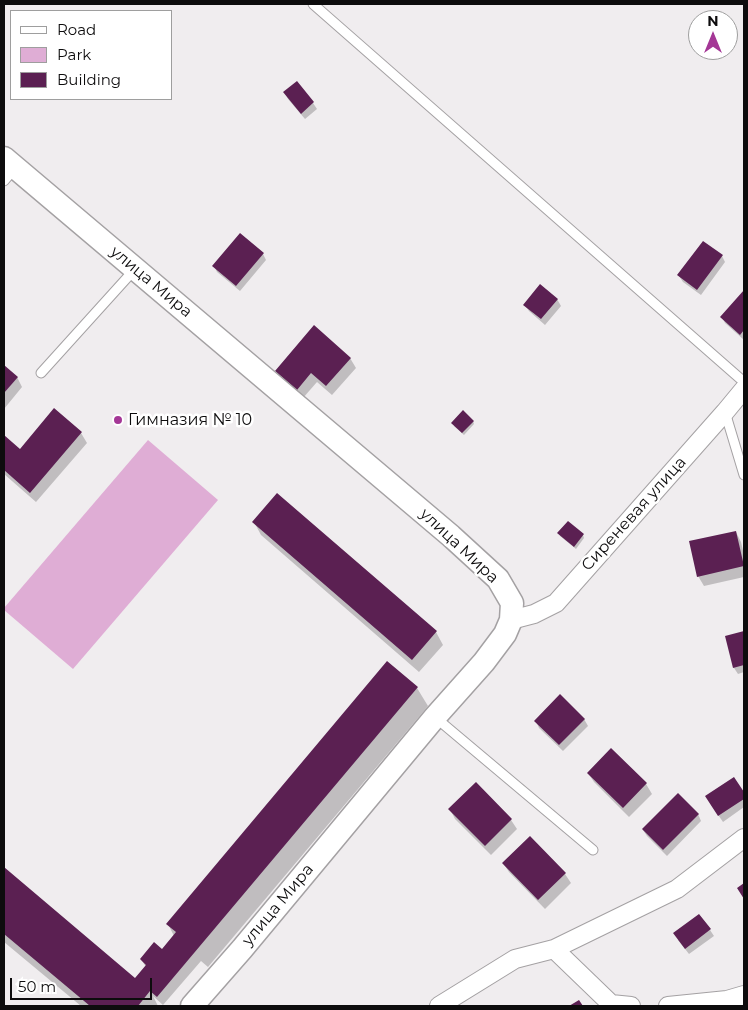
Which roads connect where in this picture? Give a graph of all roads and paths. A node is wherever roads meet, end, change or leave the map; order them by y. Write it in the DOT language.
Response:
graph roads {
  1 [pos="313,4"];
  2 [pos="8,169"];
  3 [pos="135,268"];
  4 [pos="41,374"];
  5 [pos="744,382"];
  6 [pos="744,389"];
  7 [pos="725,412"];
  8 [pos="744,475"];
  9 [pos="511,620"];
  10 [pos="435,717"];
  11 [pos="744,838"];
  12 [pos="593,850"];
  13 [pos="554,949"];
  14 [pos="744,995"];
  15 [pos="192,1006"];
  16 [pos="439,1006"];
  17 [pos="631,1006"];
  18 [pos="668,1006"];
  1 -- 5 [label="lane"];
  2 -- 3 [label="street, улица Мира"];
  3 -- 4 [label="lane"];
  3 -- 9 [label="street, улица Мира"];
  6 -- 7 [label="street, Сиреневая улица"];
  7 -- 8 [label="lane"];
  7 -- 9 [label="street, Сиреневая улица"];
  9 -- 10 [label="street, улица Мира"];
  10 -- 12 [label="lane"];
  10 -- 15 [label="street, улица Мира"];
  11 -- 13 [label="street"];
  13 -- 16 [label="street"];
  13 -- 17 [label="street"];
  14 -- 18 [label="street"];
}
